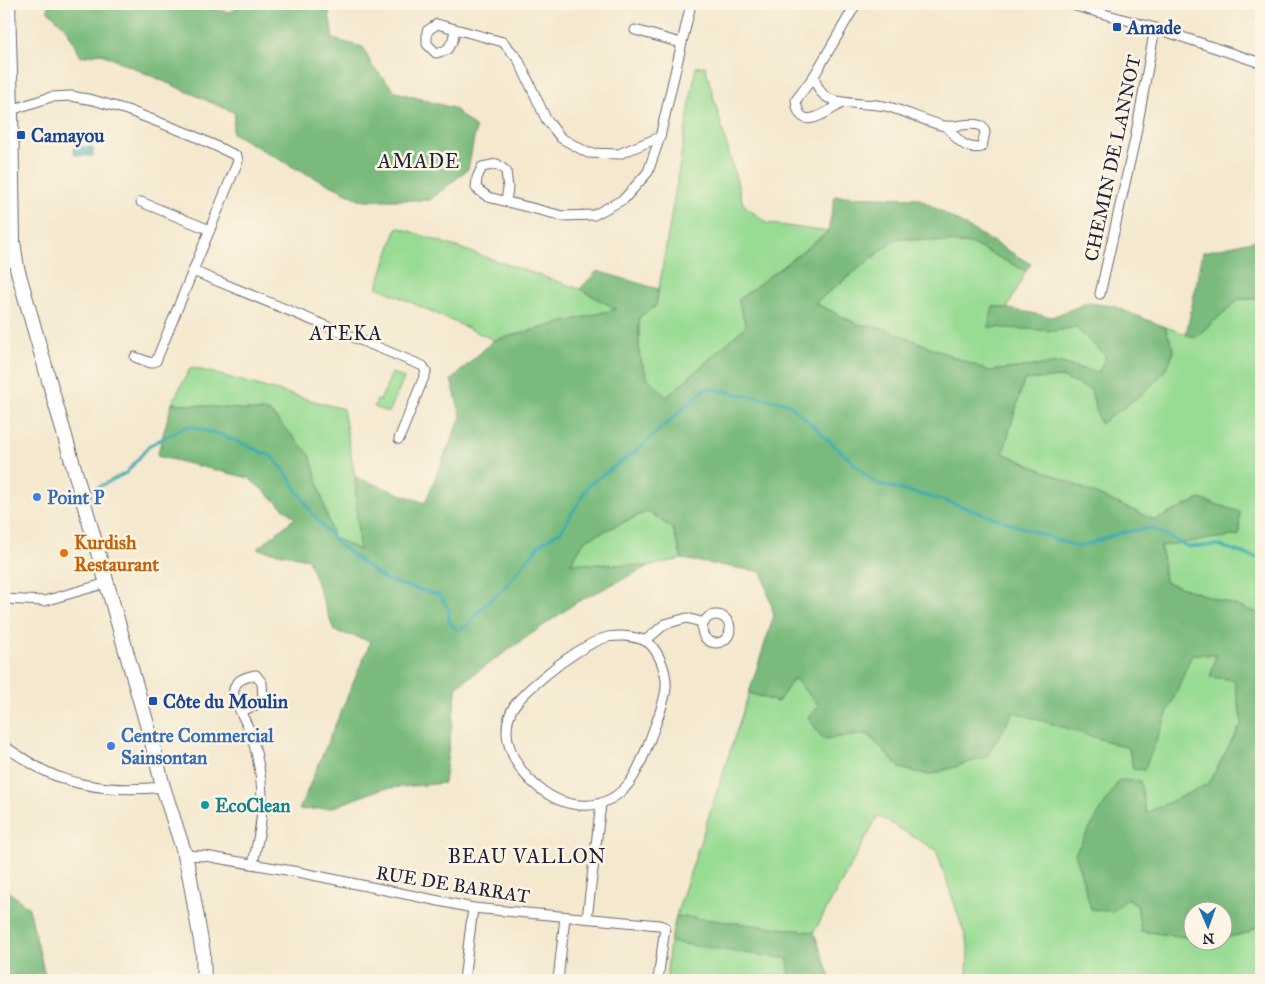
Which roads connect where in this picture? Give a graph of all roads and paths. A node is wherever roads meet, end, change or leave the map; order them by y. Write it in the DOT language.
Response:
graph roads {
  1 [pos="8,4"];
  2 [pos="691,4"];
  3 [pos="856,4"];
  4 [pos="1068,4"];
  5 [pos="1155,28"];
  6 [pos="455,29"];
  7 [pos="635,30"];
  8 [pos="681,43"];
  9 [pos="1261,62"];
  10 [pos="814,76"];
  11 [pos="842,103"];
  12 [pos="8,110"];
  13 [pos="946,126"];
  14 [pos="660,137"];
  15 [pos="506,201"];
  16 [pos="141,202"];
  17 [pos="210,230"];
  18 [pos="192,271"];
  19 [pos="1100,294"];
  20 [pos="135,357"];
  21 [pos="399,439"];
  22 [pos="107,583"];
  23 [pos="4,599"];
  24 [pos="704,623"];
  25 [pos="645,641"];
  26 [pos="241,711"];
  27 [pos="4,746"];
  28 [pos="163,787"];
  29 [pos="601,804"];
  30 [pos="185,855"];
  31 [pos="253,864"];
  32 [pos="474,908"];
  33 [pos="565,917"];
  34 [pos="586,918"];
  35 [pos="204,980"];
  36 [pos="464,980"];
  37 [pos="558,980"];
  38 [pos="658,980"];
  1 -- 12 [label="main road"];
  2 -- 8 [label="street"];
  3 -- 10 [label="street"];
  4 -- 5 [label="street"];
  5 -- 9 [label="street"];
  5 -- 19 [label="street, CHEMIN DE LANNOT"];
  6 -- 14 [label="street"];
  7 -- 8 [label="street"];
  8 -- 14 [label="street"];
  10 -- 11 [label="street"];
  10 -- 11 [label="street"];
  11 -- 13 [label="street"];
  12 -- 17 [label="street"];
  12 -- 22 [label="main road"];
  14 -- 15 [label="street"];
  15 -- 15 [label="street"];
  16 -- 17 [label="street"];
  17 -- 18 [label="street"];
  18 -- 20 [label="street"];
  18 -- 21 [label="street"];
  22 -- 23 [label="street"];
  22 -- 28 [label="main road"];
  24 -- 25 [label="street"];
  25 -- 29 [label="street"];
  25 -- 29 [label="street"];
  26 -- 31 [label="street"];
  27 -- 28 [label="street"];
  28 -- 30 [label="main road"];
  29 -- 34 [label="street"];
  30 -- 31 [label="street, RUE DE BARRAT"];
  30 -- 35 [label="main road"];
  31 -- 32 [label="street, RUE DE BARRAT"];
  32 -- 33 [label="street, RUE DE BARRAT"];
  32 -- 36 [label="street"];
  33 -- 34 [label="street, RUE DE BARRAT"];
  33 -- 37 [label="street"];
  34 -- 38 [label="street, RUE DE BARRAT"];
}
